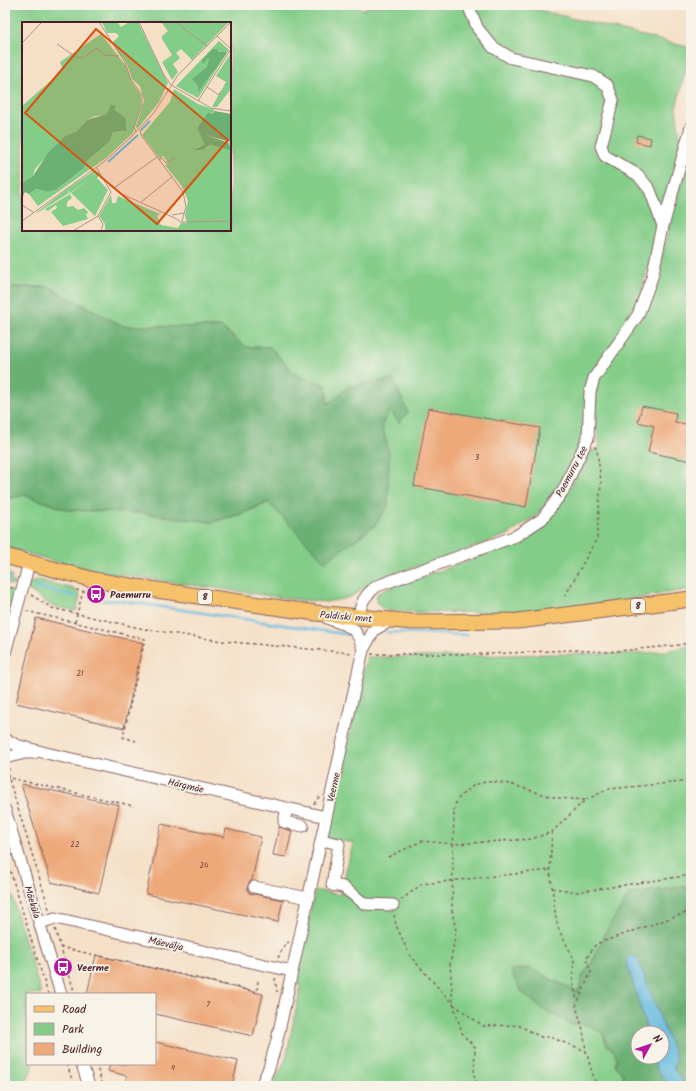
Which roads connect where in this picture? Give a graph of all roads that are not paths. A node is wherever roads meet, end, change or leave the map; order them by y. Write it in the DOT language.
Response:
graph roads {
  1 [pos="468,5"];
  2 [pos="691,127"];
  3 [pos="663,226"];
  4 [pos="5,556"];
  5 [pos="29,563"];
  6 [pos="691,599"];
  7 [pos="316,613"];
  8 [pos="359,618"];
  9 [pos="392,620"];
  10 [pos="363,652"];
  11 [pos="5,653"];
  12 [pos="5,739"];
  13 [pos="46,754"];
  14 [pos="9,757"];
  15 [pos="287,808"];
  16 [pos="5,810"];
  17 [pos="326,817"];
  18 [pos="302,826"];
  19 [pos="322,840"];
  20 [pos="254,886"];
  21 [pos="308,898"];
  22 [pos="393,905"];
  23 [pos="40,923"];
  24 [pos="292,971"];
  25 [pos="61,993"];
  26 [pos="82,1065"];
  27 [pos="89,1086"];
  28 [pos="262,1086"];
  1 -- 3 [label="street"];
  2 -- 3 [label="street, Paemurru tee"];
  3 -- 8 [label="street, Paemurru tee"];
  4 -- 5 [label="main road, Paldiski mnt / 8"];
  5 -- 7 [label="main road, Paldiski mnt / 8"];
  5 -- 11 [label="street"];
  6 -- 9 [label="main road, Paldiski mnt / 8"];
  7 -- 8 [label="main road, Paldiski mnt / 8"];
  7 -- 10 [label="street"];
  8 -- 9 [label="main road, Paldiski mnt / 8"];
  9 -- 10 [label="street, Veerme"];
  10 -- 17 [label="street, Veerme"];
  12 -- 13 [label="street, Härgmäe"];
  13 -- 14 [label="street, Härgmäe"];
  13 -- 15 [label="street, Härgmäe"];
  15 -- 17 [label="street, Härgmäe"];
  15 -- 18 [label="street"];
  16 -- 23 [label="street, Mäeküla"];
  17 -- 19 [label="street, Veerme"];
  19 -- 21 [label="street, Veerme"];
  19 -- 22 [label="street"];
  20 -- 21 [label="street"];
  21 -- 24 [label="street, Veerme"];
  23 -- 24 [label="street, Mäevälja"];
  23 -- 25 [label="street, Mäeküla"];
  24 -- 28 [label="street, Veerme"];
  26 -- 27 [label="street"];
}
